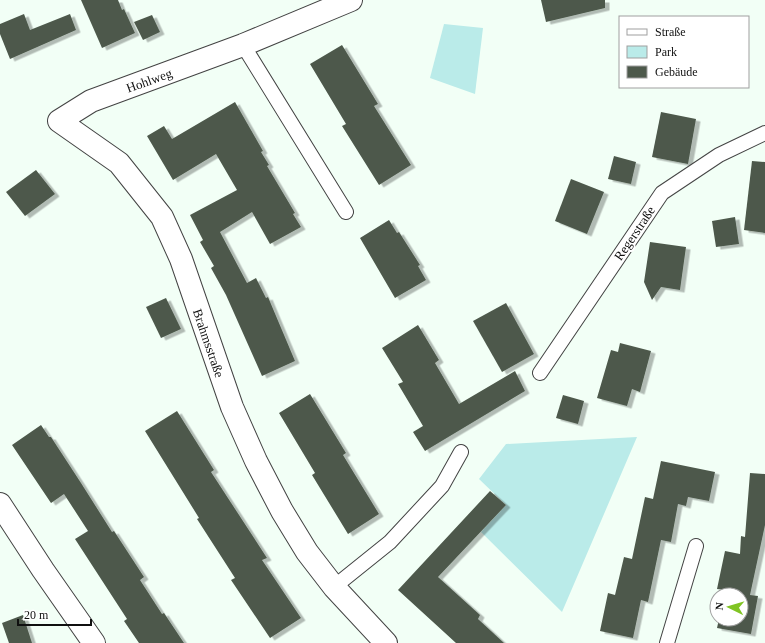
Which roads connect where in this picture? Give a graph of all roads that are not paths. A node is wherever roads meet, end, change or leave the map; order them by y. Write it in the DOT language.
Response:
graph roads {
  1 [pos="351,0"];
  2 [pos="243,45"];
  3 [pos="59,121"];
  4 [pos="765,133"];
  5 [pos="346,212"];
  6 [pos="540,373"];
  7 [pos="461,452"];
  8 [pos="0,504"];
  9 [pos="696,546"];
  10 [pos="334,587"];
  11 [pos="94,643"];
  12 [pos="386,643"];
  13 [pos="667,643"];
  1 -- 2 [label="street, Hohlweg"];
  2 -- 3 [label="street, Hohlweg"];
  2 -- 5 [label="lane"];
  3 -- 10 [label="street, Brahmsstraße"];
  4 -- 6 [label="lane, Regerstraße"];
  7 -- 10 [label="lane"];
  8 -- 11 [label="street"];
  9 -- 13 [label="lane"];
  10 -- 12 [label="street, Brahmsstraße"];
}
